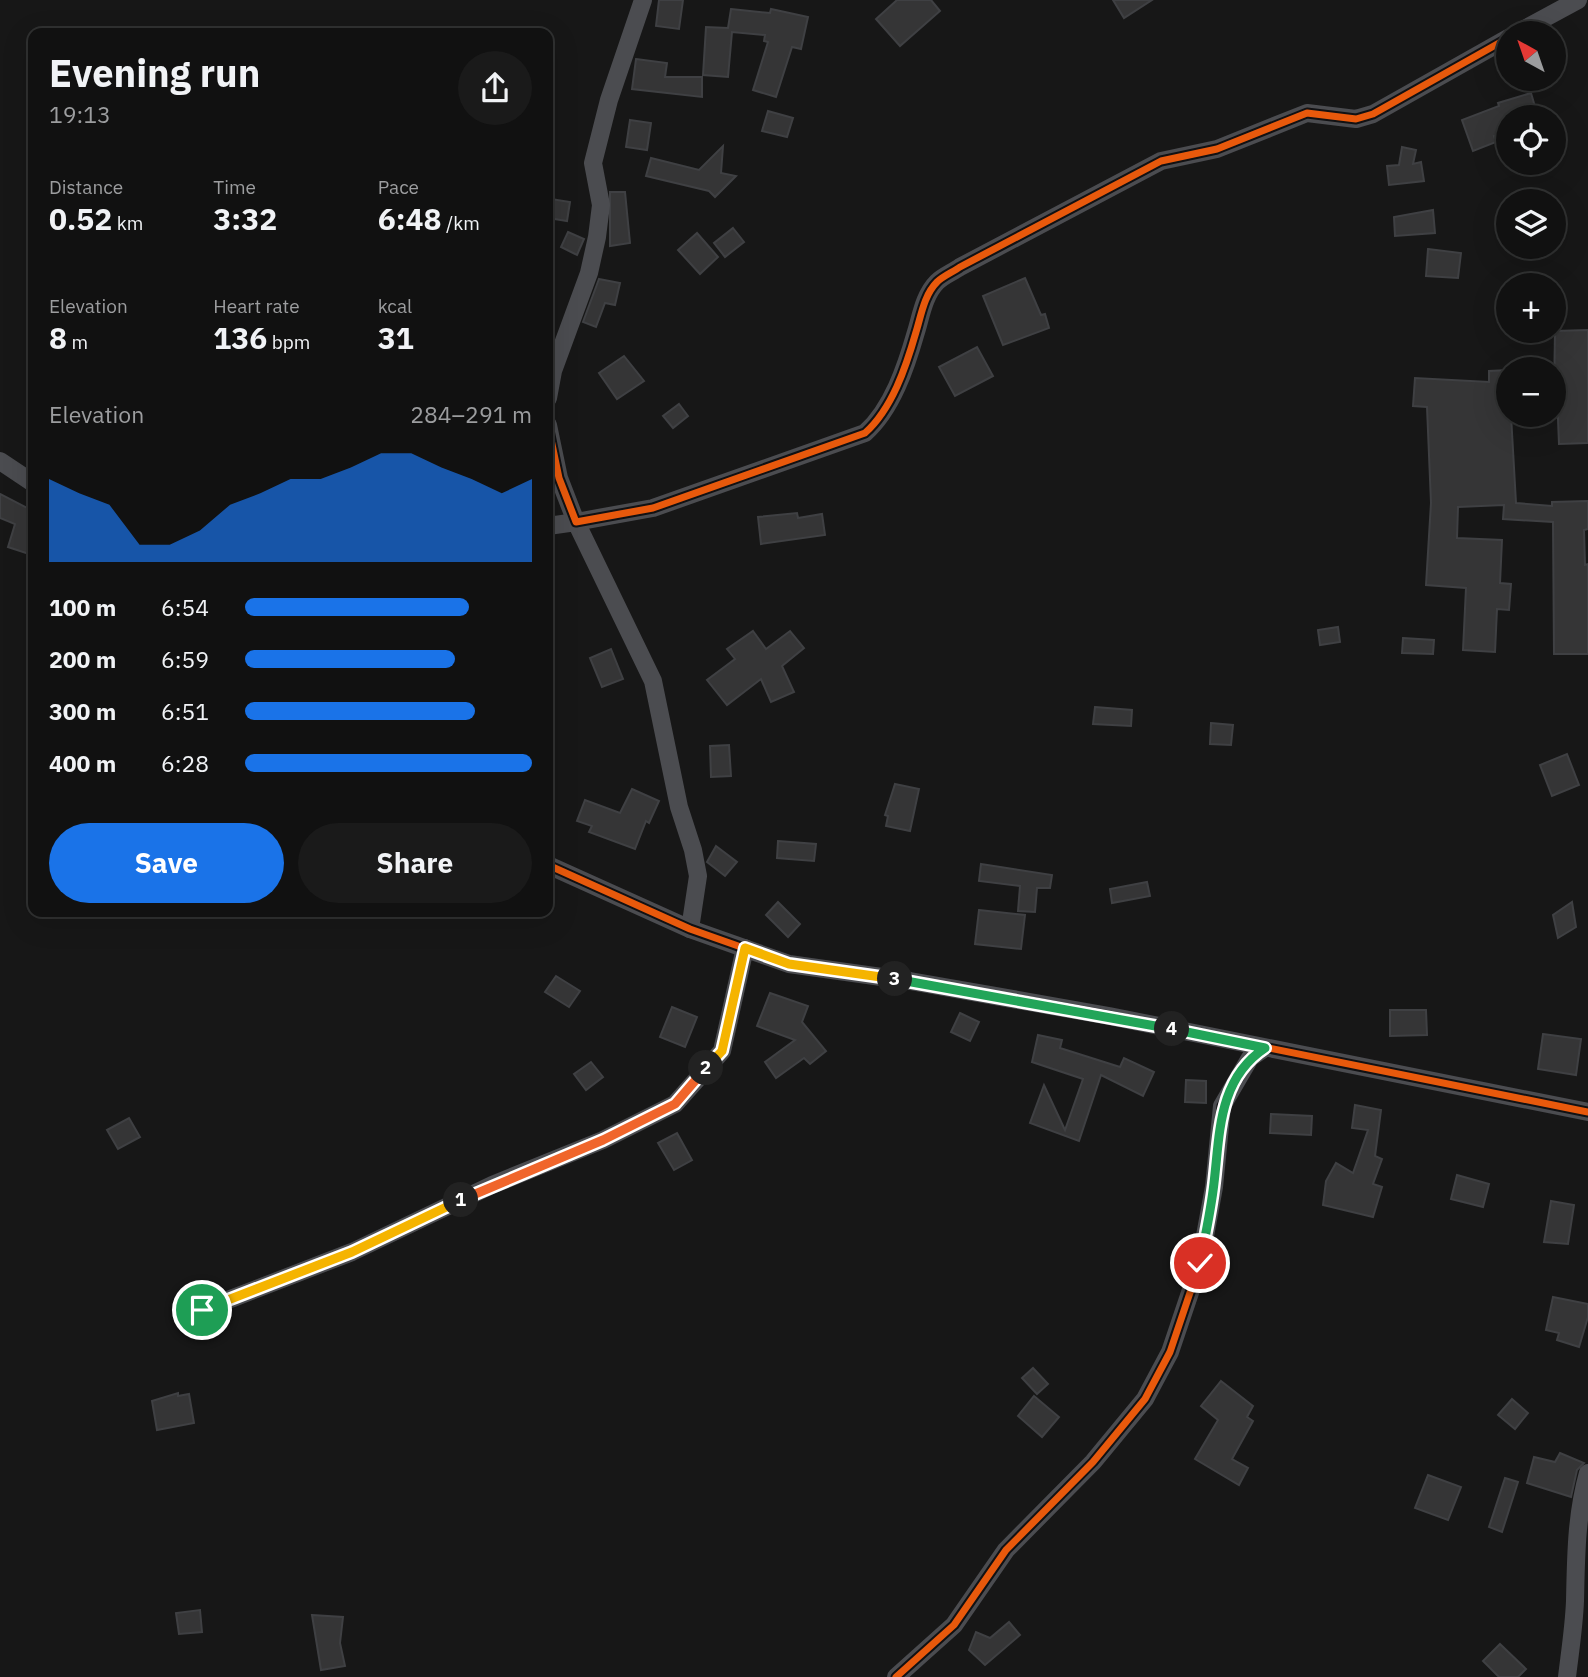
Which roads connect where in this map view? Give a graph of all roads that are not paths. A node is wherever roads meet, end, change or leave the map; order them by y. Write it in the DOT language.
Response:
graph roads {
  1 [pos="643,0"];
  2 [pos="1578,0"];
  3 [pos="1539,21"];
  4 [pos="1496,45"];
  5 [pos="553,371"];
  6 [pos="553,449"];
  7 [pos="0,461"];
  8 [pos="28,480"];
  9 [pos="576,522"];
  10 [pos="553,525"];
  11 [pos="553,867"];
  12 [pos="691,929"];
  13 [pos="745,948"];
  14 [pos="1265,1048"];
  15 [pos="1588,1112"];
  16 [pos="202,1310"];
  17 [pos="1588,1473"];
  18 [pos="896,1677"];
  19 [pos="1567,1677"];
  1 -- 5 [label="street"];
  2 -- 3 [label="street"];
  4 -- 9 [label="street"];
  6 -- 9 [label="street"];
  7 -- 8 [label="street"];
  9 -- 10 [label="street"];
  9 -- 12 [label="street"];
  11 -- 12 [label="street"];
  12 -- 13 [label="street"];
  13 -- 14 [label="street"];
  13 -- 16 [label="street"];
  14 -- 15 [label="street"];
  14 -- 18 [label="street"];
  17 -- 19 [label="street"];
}
